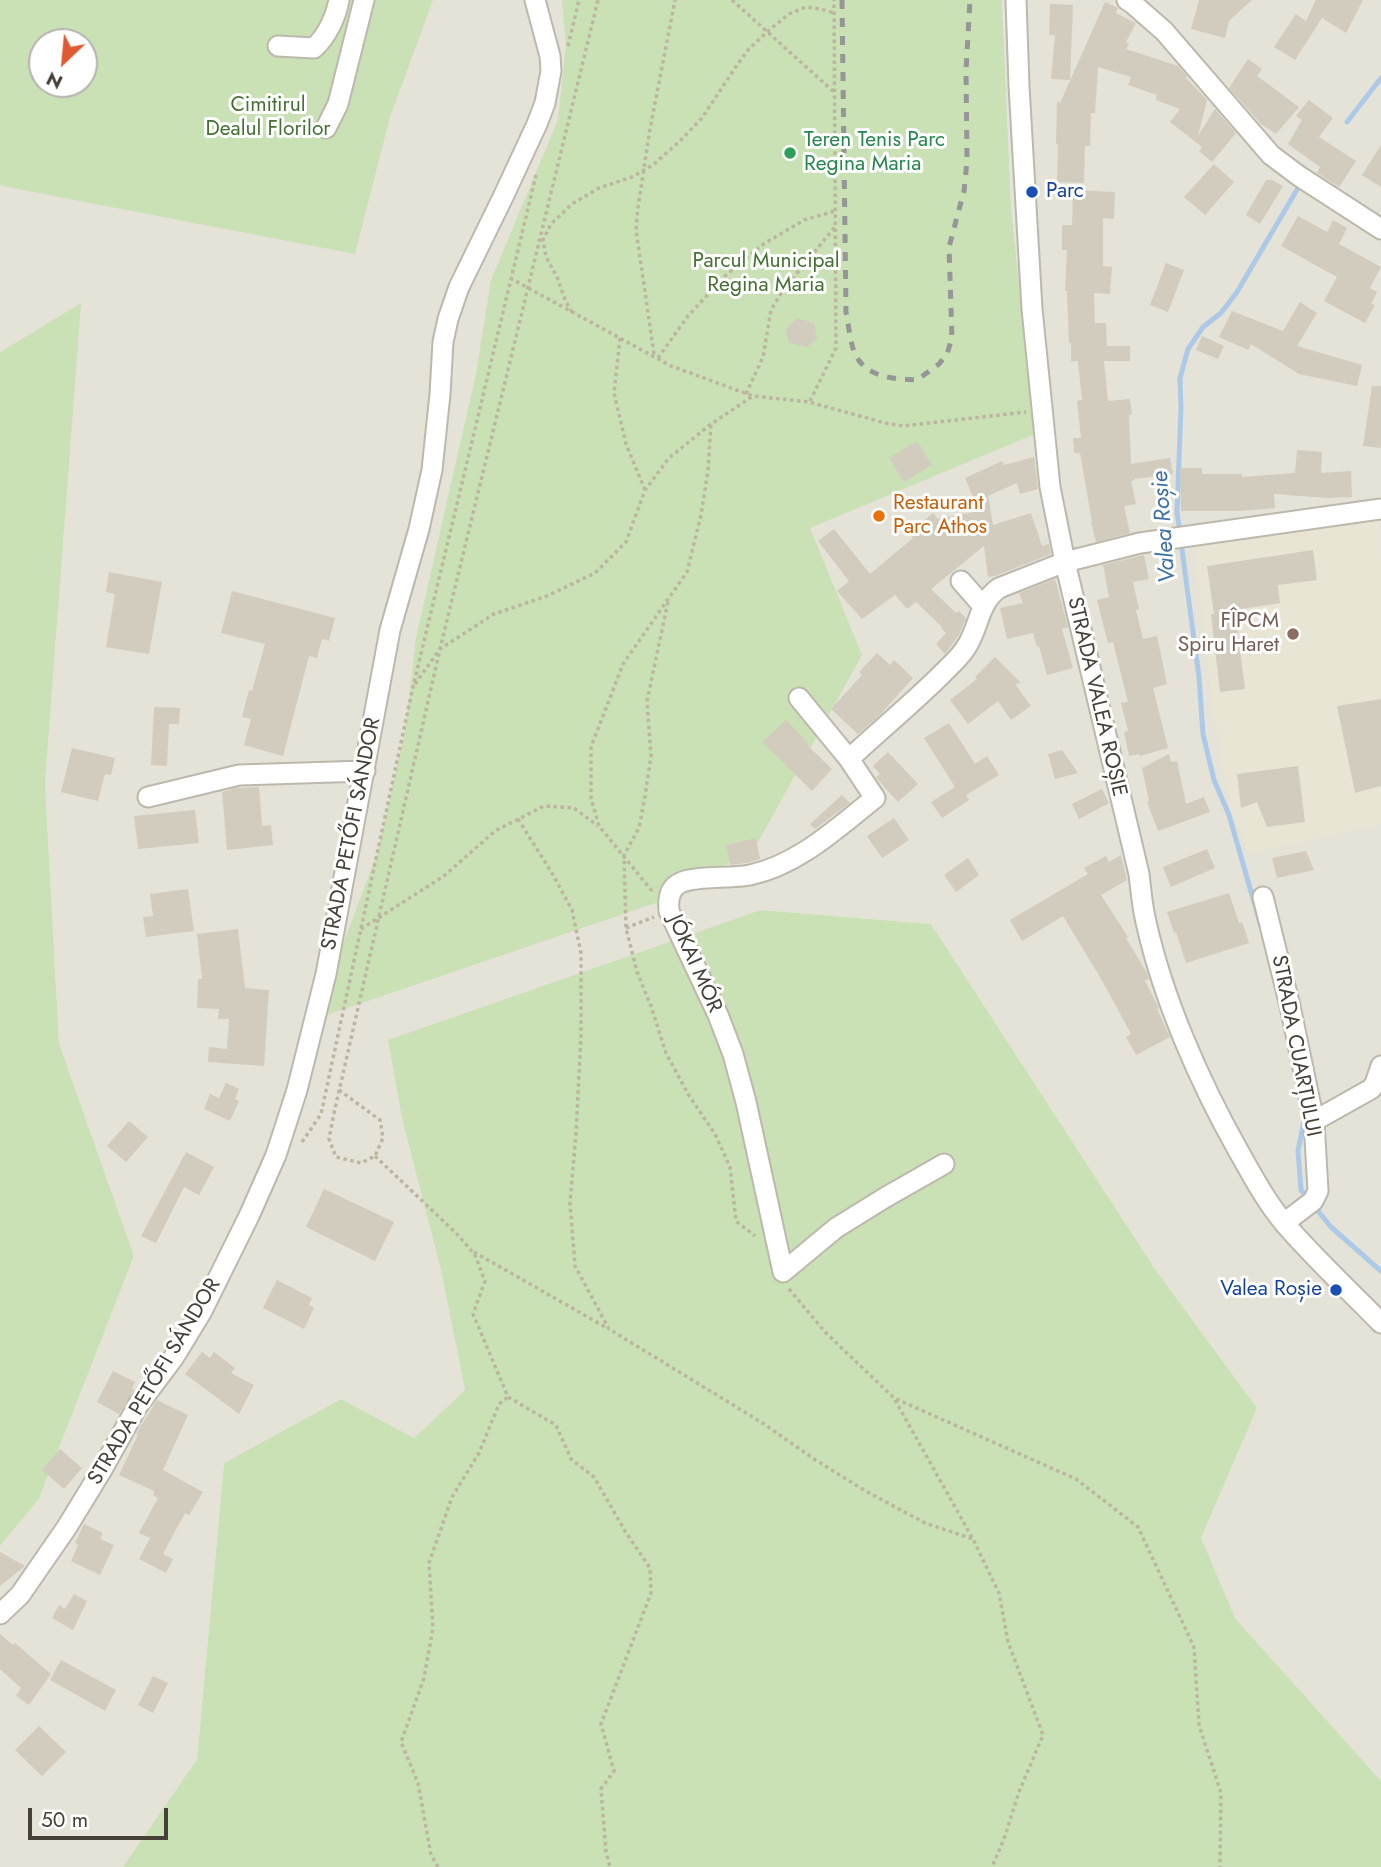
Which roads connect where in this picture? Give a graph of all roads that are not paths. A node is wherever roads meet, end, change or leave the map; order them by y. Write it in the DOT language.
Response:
graph roads {
  1 [pos="339,0"];
  2 [pos="364,0"];
  3 [pos="535,0"];
  4 [pos="1016,0"];
  5 [pos="1127,0"];
  6 [pos="278,47"];
  7 [pos="326,128"];
  8 [pos="1381,229"];
  9 [pos="1381,509"];
  10 [pos="1065,562"];
  11 [pos="961,581"];
  12 [pos="983,606"];
  13 [pos="799,698"];
  14 [pos="849,759"];
  15 [pos="365,771"];
  16 [pos="148,797"];
  17 [pos="1263,897"];
  18 [pos="1381,1066"];
  19 [pos="1314,1121"];
  20 [pos="944,1164"];
  21 [pos="1284,1223"];
  22 [pos="1381,1324"];
  23 [pos="0,1614"];
  1 -- 6 [label="street"];
  2 -- 7 [label="street"];
  3 -- 15 [label="street, STRADA PETŐFI SÁNDOR"];
  4 -- 10 [label="street, STRADA VALEA ROȘIE"];
  5 -- 8 [label="street"];
  9 -- 10 [label="street"];
  10 -- 12 [label="street"];
  10 -- 21 [label="street, STRADA VALEA ROȘIE"];
  11 -- 12 [label="street"];
  12 -- 14 [label="street"];
  13 -- 14 [label="street"];
  14 -- 20 [label="street, JÓKAI MÓR"];
  15 -- 16 [label="street"];
  15 -- 23 [label="street, STRADA PETŐFI SÁNDOR"];
  17 -- 19 [label="street, STRADA CUARȚULUI"];
  18 -- 19 [label="street"];
  19 -- 21 [label="street, STRADA CUARȚULUI"];
  21 -- 22 [label="street, STRADA VALEA ROȘIE"];
}
